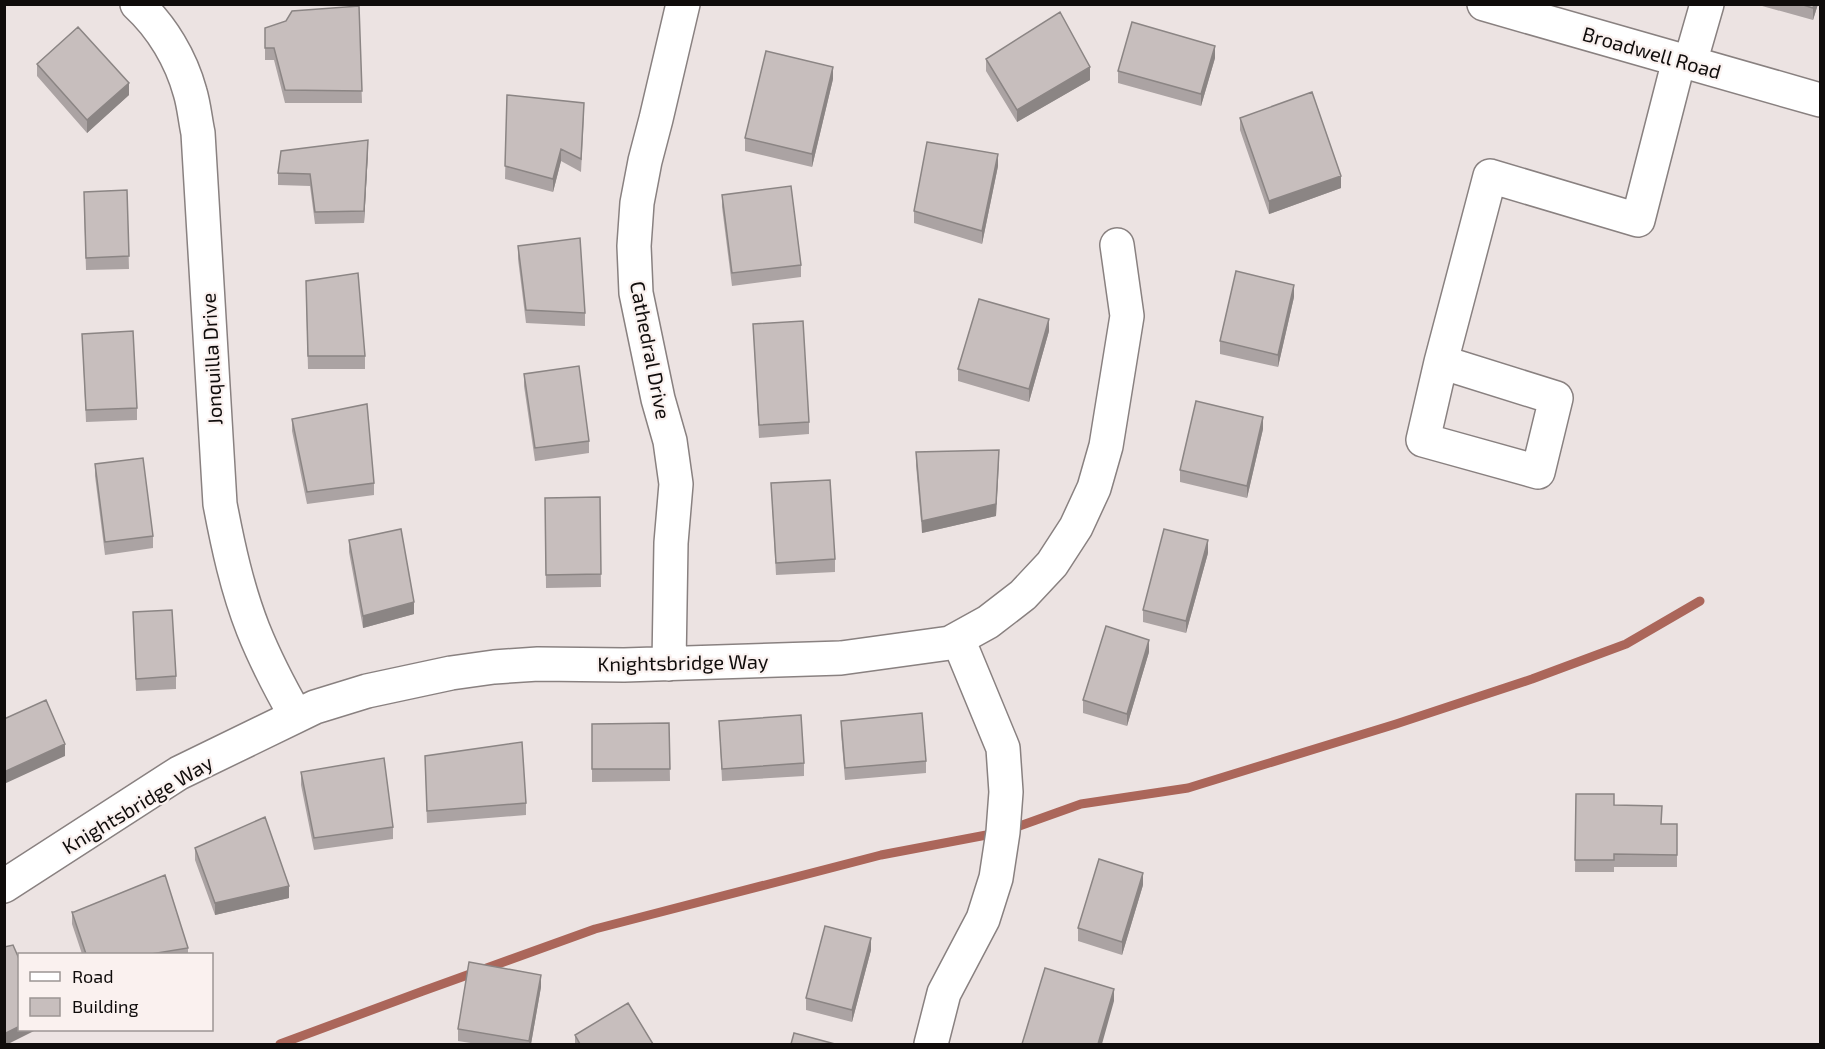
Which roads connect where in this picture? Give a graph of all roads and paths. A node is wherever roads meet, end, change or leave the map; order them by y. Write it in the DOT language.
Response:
graph roads {
  1 [pos="137,4"];
  2 [pos="682,4"];
  3 [pos="1484,4"];
  4 [pos="1707,4"];
  5 [pos="1684,61"];
  6 [pos="1821,100"];
  7 [pos="1117,245"];
  8 [pos="1441,362"];
  9 [pos="958,639"];
  10 [pos="669,664"];
  11 [pos="296,716"];
  12 [pos="4,886"];
  13 [pos="931,1044"];
  1 -- 11 [label="street, Jonquilla Drive"];
  2 -- 10 [label="street, Cathedral Drive"];
  3 -- 5 [label="street, Broadwell Road"];
  4 -- 5 [label="street"];
  5 -- 6 [label="street, Broadwell Road"];
  5 -- 8 [label="street"];
  7 -- 9 [label="street, Knightsbridge Way"];
  9 -- 10 [label="street, Knightsbridge Way"];
  9 -- 13 [label="street"];
  10 -- 11 [label="street, Knightsbridge Way"];
  11 -- 12 [label="street, Knightsbridge Way"];
}
